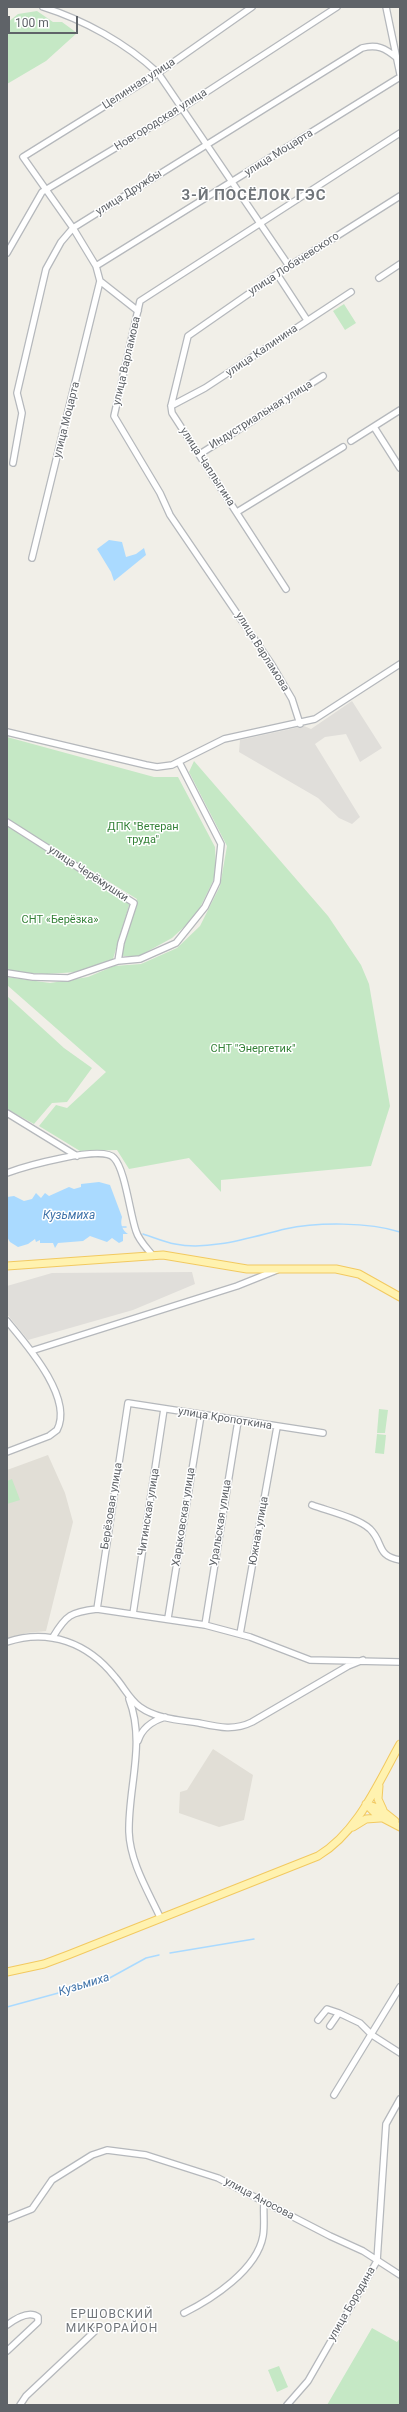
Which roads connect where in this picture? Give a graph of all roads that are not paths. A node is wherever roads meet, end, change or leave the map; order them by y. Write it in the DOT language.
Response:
graph roads {
  1 [pos="43,7"];
  2 [pos="252,7"];
  3 [pos="337,7"];
  4 [pos="386,7"];
  5 [pos="397,58"];
  6 [pos="158,73"];
  7 [pos="400,76"];
  8 [pos="182,108"];
  9 [pos="400,133"];
  10 [pos="206,145"];
  11 [pos="233,182"];
  12 [pos="47,189"];
  13 [pos="400,196"];
  14 [pos="260,224"];
  15 [pos="73,228"];
  16 [pos="7,254"];
  17 [pos="400,264"];
  18 [pos="96,266"];
  19 [pos="289,266"];
  20 [pos="278,274"];
  21 [pos="379,278"];
  22 [pos="100,281"];
  23 [pos="351,292"];
  24 [pos="138,311"];
  25 [pos="307,320"];
  26 [pos="323,376"];
  27 [pos="171,406"];
  28 [pos="400,410"];
  29 [pos="374,427"];
  30 [pos="351,441"];
  31 [pos="343,446"];
  32 [pos="200,454"];
  33 [pos="13,463"];
  34 [pos="400,468"];
  35 [pos="237,512"];
  36 [pos="32,558"];
  37 [pos="286,589"];
  38 [pos="400,664"];
  39 [pos="300,724"];
  40 [pos="7,732"];
  41 [pos="179,762"];
  42 [pos="7,822"];
  43 [pos="118,961"];
  44 [pos="7,973"];
  45 [pos="7,1113"];
  46 [pos="77,1156"];
  47 [pos="7,1173"];
  48 [pos="153,1256"];
  49 [pos="7,1266"];
  50 [pos="277,1270"];
  51 [pos="400,1297"];
  52 [pos="7,1321"];
  53 [pos="31,1350"];
  54 [pos="128,1403"];
  55 [pos="164,1409"];
  56 [pos="201,1415"];
  57 [pos="238,1421"];
  58 [pos="277,1427"];
  59 [pos="323,1433"];
  60 [pos="7,1452"];
  61 [pos="312,1505"];
  62 [pos="400,1560"];
  63 [pos="97,1609"];
  64 [pos="133,1614"];
  65 [pos="168,1618"];
  66 [pos="205,1625"];
  67 [pos="240,1634"];
  68 [pos="54,1637"];
  69 [pos="7,1642"];
  70 [pos="363,1660"];
  71 [pos="400,1662"];
  72 [pos="126,1694"];
  73 [pos="165,1717"];
  74 [pos="400,1744"];
  75 [pos="137,1745"];
  76 [pos="382,1777"];
  77 [pos="366,1804"];
  78 [pos="384,1815"];
  79 [pos="400,1826"];
  80 [pos="347,1832"];
  81 [pos="160,1917"];
  82 [pos="7,1972"];
  83 [pos="400,1987"];
  84 [pos="339,2013"];
  85 [pos="318,2020"];
  86 [pos="330,2026"];
  87 [pos="372,2035"];
  88 [pos="400,2053"];
  89 [pos="334,2095"];
  90 [pos="400,2099"];
  91 [pos="264,2202"];
  92 [pos="7,2219"];
  93 [pos="377,2261"];
  94 [pos="400,2275"];
  95 [pos="184,2313"];
  96 [pos="7,2325"];
  97 [pos="95,2331"];
  98 [pos="7,2351"];
  99 [pos="20,2405"];
  100 [pos="287,2405"];
  1 -- 6 [label="street"];
  2 -- 6 [label="street, Целинная улица"];
  3 -- 8 [label="street, Новгородская улица"];
  4 -- 5 [label="street"];
  5 -- 7 [label="street"];
  5 -- 10 [label="street, улица Дружбы"];
  6 -- 8 [label="street"];
  6 -- 12 [label="street, Целинная улица"];
  7 -- 11 [label="street, улица Моцарта"];
  8 -- 10 [label="street"];
  8 -- 12 [label="street, Новгородская улица"];
  9 -- 14 [label="street, улица Варламова"];
  10 -- 11 [label="street"];
  10 -- 15 [label="street, улица Дружбы"];
  11 -- 14 [label="street"];
  11 -- 18 [label="street, улица Моцарта"];
  12 -- 15 [label="street"];
  12 -- 16 [label="street, Новгородская улица"];
  13 -- 19 [label="street, улица Лобачевского"];
  14 -- 19 [label="street"];
  14 -- 24 [label="street, улица Варламова"];
  15 -- 18 [label="street"];
  15 -- 33 [label="street, улица Дружбы"];
  17 -- 21 [label="street"];
  18 -- 22 [label="street"];
  19 -- 20 [label="street, улица Лобачевского"];
  20 -- 25 [label="street"];
  20 -- 27 [label="street, улица Лобачевского"];
  22 -- 24 [label="street"];
  22 -- 36 [label="street, улица Моцарта"];
  23 -- 25 [label="street, улица Калинина"];
  24 -- 39 [label="street, улица Варламова"];
  25 -- 27 [label="street, улица Калинина"];
  26 -- 32 [label="street, Индустриальная улица"];
  27 -- 32 [label="street, улица Чаплыгина"];
  28 -- 29 [label="street"];
  29 -- 30 [label="street"];
  29 -- 34 [label="street"];
  31 -- 35 [label="street"];
  32 -- 35 [label="street, улица Чаплыгина"];
  35 -- 37 [label="street, улица Чаплыгина"];
  38 -- 39 [label="street"];
  39 -- 41 [label="street"];
  40 -- 41 [label="street"];
  41 -- 43 [label="street"];
  42 -- 43 [label="street, улица Черёмушки"];
  43 -- 44 [label="street"];
  45 -- 46 [label="street"];
  46 -- 47 [label="street"];
  46 -- 48 [label="street"];
  48 -- 49 [label="main road"];
  48 -- 50 [label="main road"];
  50 -- 51 [label="main road"];
  50 -- 53 [label="street"];
  52 -- 53 [label="street"];
  53 -- 60 [label="street"];
  54 -- 55 [label="street, улица Кропоткина"];
  54 -- 63 [label="street, Берёзовая улица"];
  55 -- 56 [label="street, улица Кропоткина"];
  55 -- 64 [label="street, Читинская улица"];
  56 -- 57 [label="street, улица Кропоткина"];
  56 -- 65 [label="street, Харьковская улица"];
  57 -- 58 [label="street, улица Кропоткина"];
  57 -- 66 [label="street, Уральская улица"];
  58 -- 59 [label="street, улица Кропоткина"];
  58 -- 67 [label="street, Южная улица"];
  61 -- 62 [label="street"];
  63 -- 64 [label="street"];
  63 -- 68 [label="street"];
  64 -- 65 [label="street"];
  65 -- 66 [label="street"];
  66 -- 67 [label="street"];
  67 -- 70 [label="street"];
  68 -- 69 [label="street"];
  68 -- 72 [label="street"];
  70 -- 71 [label="street"];
  70 -- 73 [label="street"];
  72 -- 73 [label="street"];
  72 -- 75 [label="street"];
  73 -- 75 [label="street"];
  74 -- 76 [label="main road"];
  75 -- 81 [label="street"];
  76 -- 77 [label="main road"];
  76 -- 78 [label="main road"];
  77 -- 78 [label="main road"];
  77 -- 80 [label="main road"];
  78 -- 79 [label="main road"];
  78 -- 80 [label="main road"];
  80 -- 81 [label="main road"];
  81 -- 82 [label="main road"];
  83 -- 87 [label="street"];
  84 -- 85 [label="street"];
  84 -- 86 [label="street"];
  84 -- 87 [label="street"];
  87 -- 88 [label="street"];
  87 -- 89 [label="street"];
  90 -- 93 [label="street, улица Бородина"];
  91 -- 92 [label="street, улица Аносова"];
  91 -- 93 [label="street, улица Аносова"];
  91 -- 95 [label="street"];
  93 -- 94 [label="street, улица Аносова"];
  93 -- 100 [label="street, улица Бородина"];
  96 -- 98 [label="street"];
  97 -- 99 [label="street"];
}
